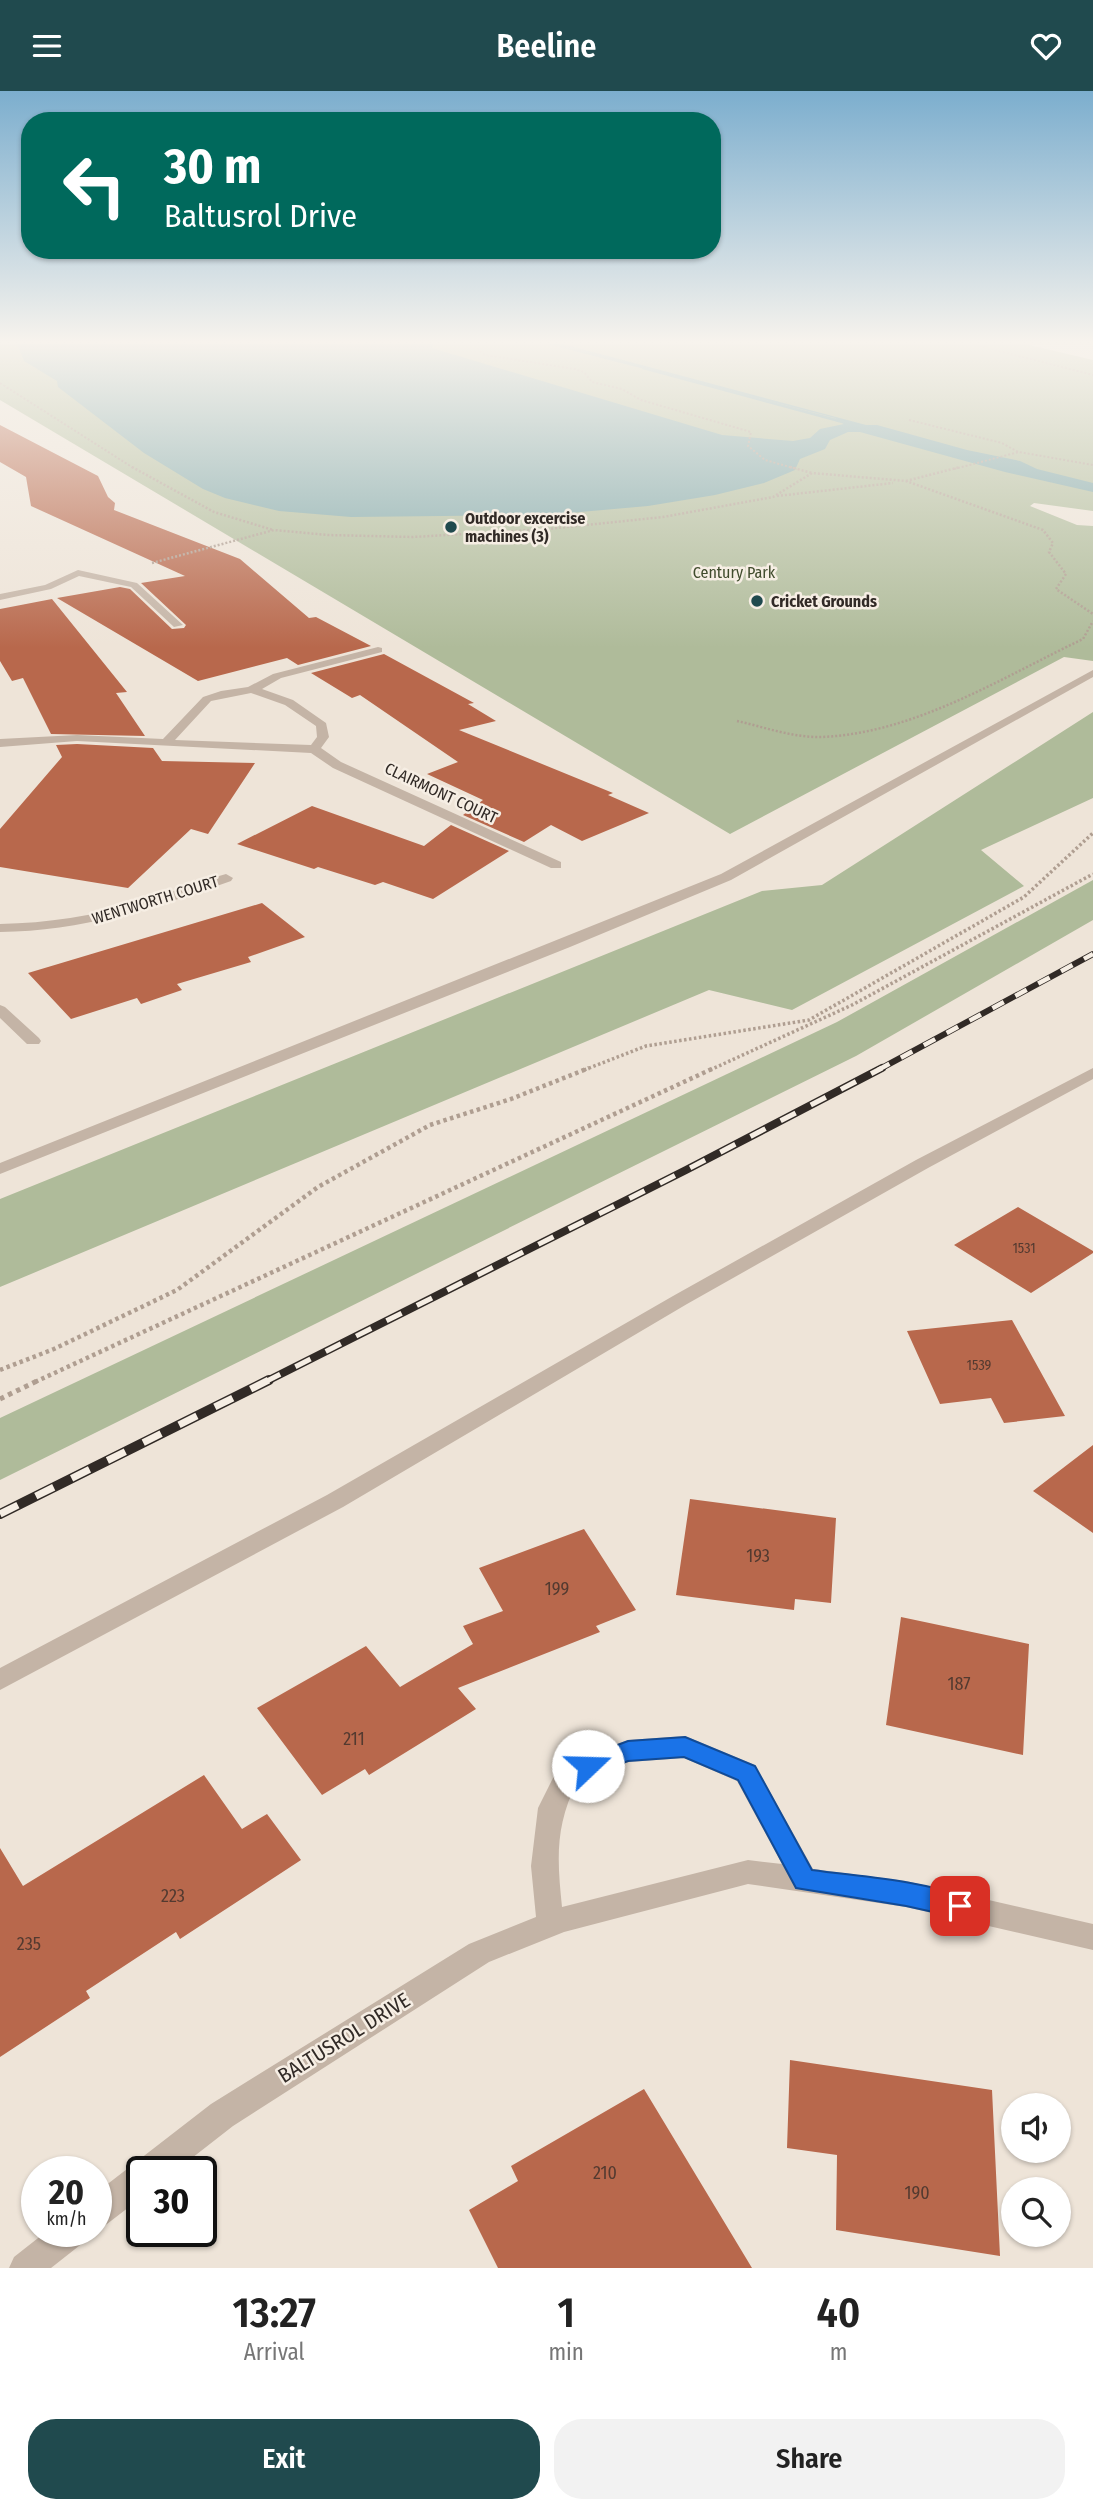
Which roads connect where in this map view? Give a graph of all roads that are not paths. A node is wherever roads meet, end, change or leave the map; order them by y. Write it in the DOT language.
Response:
graph roads {
  1 [pos="0,597"];
  2 [pos="178,625"];
  3 [pos="378,650"];
  4 [pos="1092,673"];
  5 [pos="251,690"];
  6 [pos="168,741"];
  7 [pos="0,743"];
  8 [pos="314,749"];
  9 [pos="556,865"];
  10 [pos="226,878"];
  11 [pos="0,928"];
  12 [pos="0,1010"];
  13 [pos="33,1041"];
  14 [pos="1093,1073"];
  15 [pos="0,1169"];
  16 [pos="0,1680"];
  17 [pos="805,1880"];
  18 [pos="550,1925"];
  19 [pos="1093,1937"];
  20 [pos="169,2156"];
  21 [pos="126,2190"];
  22 [pos="112,2201"];
  23 [pos="52,2247"];
  24 [pos="25,2268"];
  1 -- 2 [label="street"];
  3 -- 5 [label="street"];
  4 -- 15 [label="street"];
  5 -- 6 [label="street"];
  5 -- 8 [label="street"];
  6 -- 7 [label="street"];
  6 -- 8 [label="street"];
  8 -- 9 [label="street, CLAIRMONT COURT"];
  10 -- 11 [label="street, WENTWORTH COURT"];
  12 -- 13 [label="street"];
  14 -- 16 [label="street"];
  17 -- 18 [label="street, BALTUSROL DRIVE"];
  17 -- 18 [label="street"];
  17 -- 19 [label="street, BALTUSROL DRIVE"];
  18 -- 20 [label="street, BALTUSROL DRIVE"];
  21 -- 22 [label="street"];
  23 -- 24 [label="street"];
}
